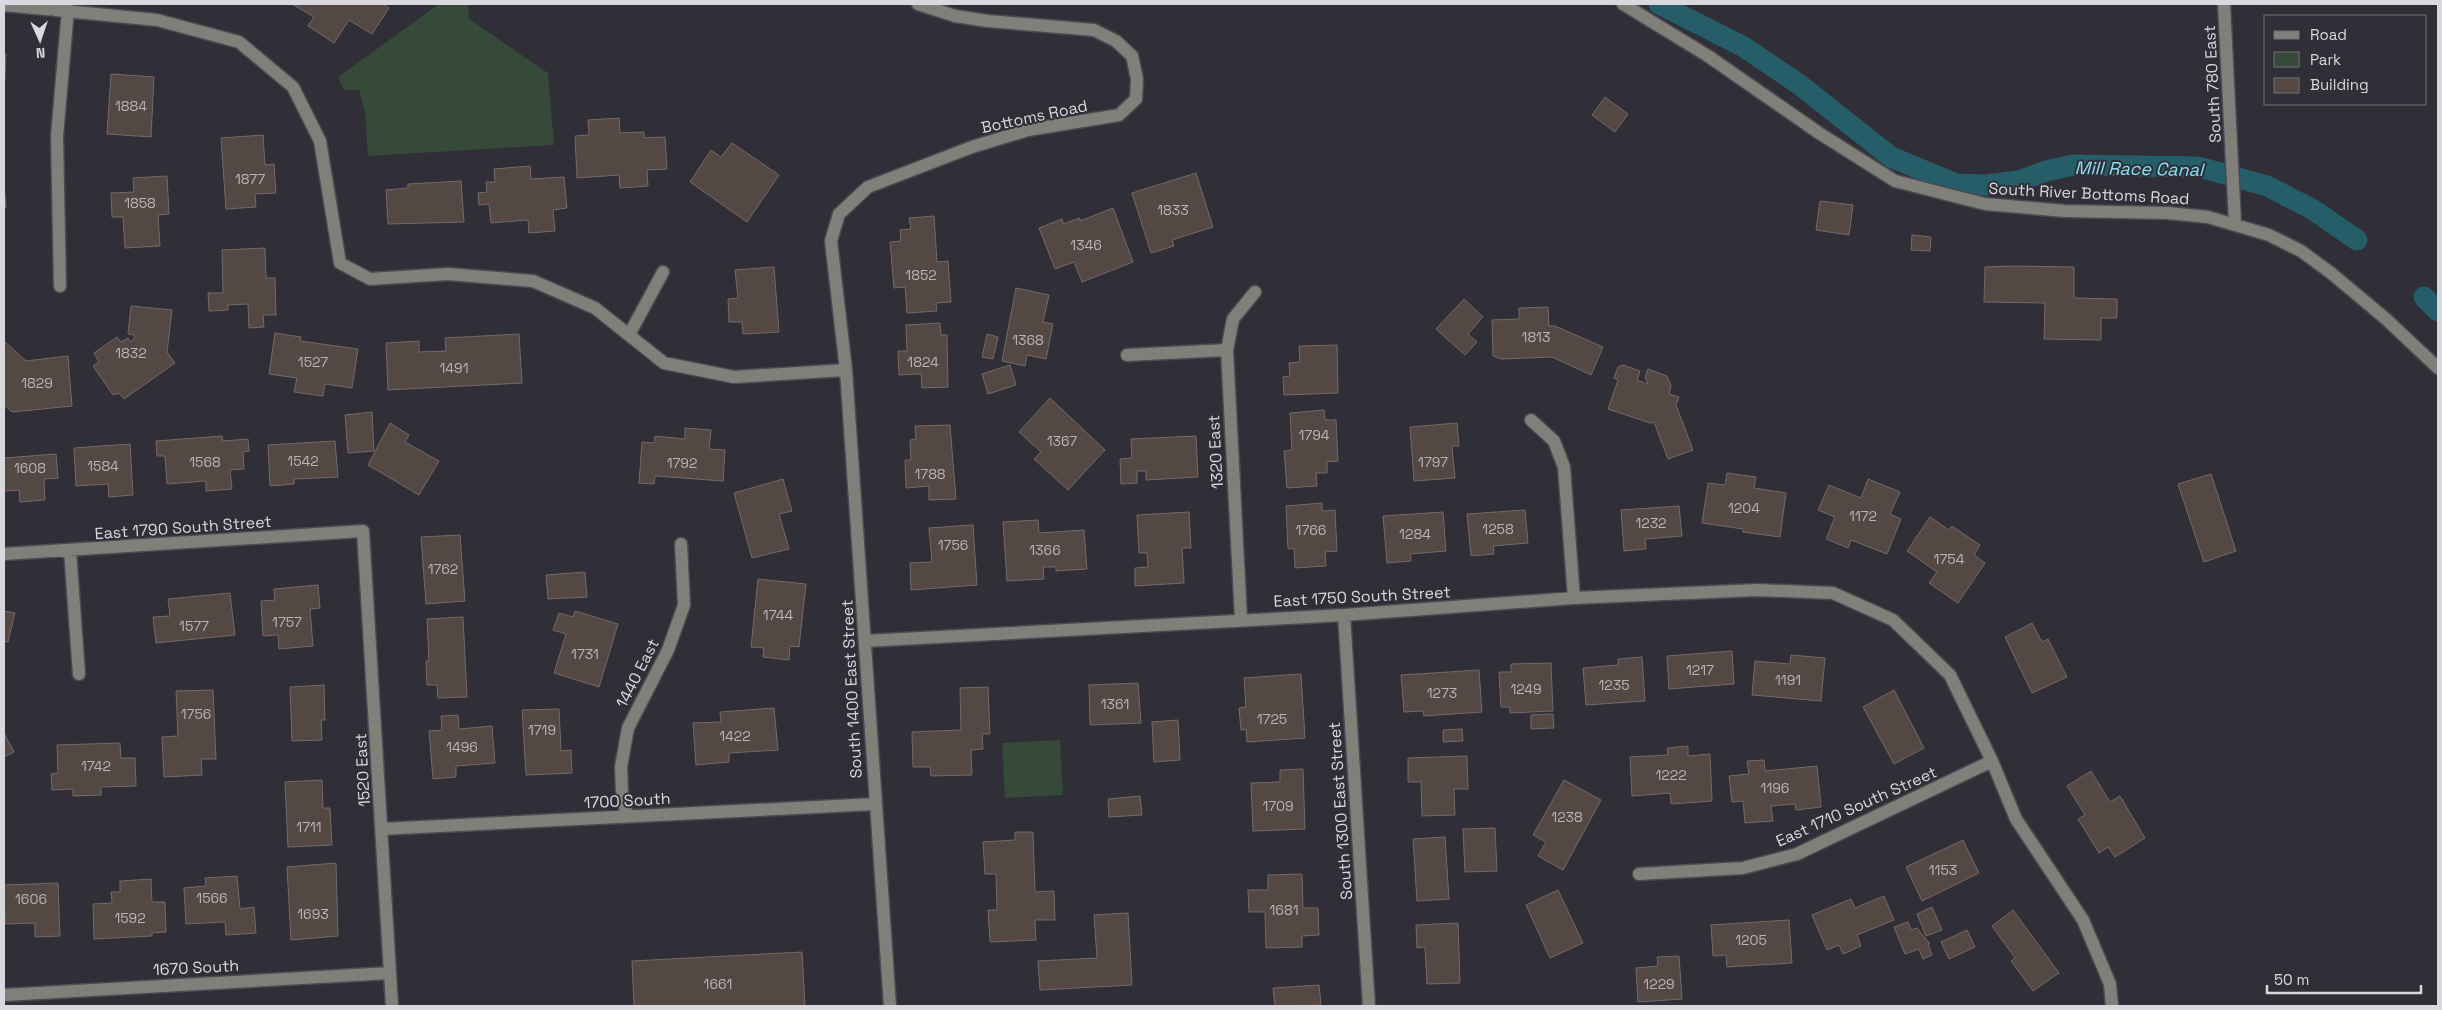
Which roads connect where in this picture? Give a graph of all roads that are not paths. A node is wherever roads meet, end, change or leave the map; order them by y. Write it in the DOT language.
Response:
graph roads {
  1 [pos="918,4"];
  2 [pos="1624,4"];
  3 [pos="2224,4"];
  4 [pos="4,5"];
  5 [pos="68,9"];
  6 [pos="2235,223"];
  7 [pos="663,272"];
  8 [pos="60,286"];
  9 [pos="1255,292"];
  10 [pos="629,335"];
  11 [pos="1227,350"];
  12 [pos="1127,355"];
  13 [pos="2438,368"];
  14 [pos="846,370"];
  15 [pos="1531,420"];
  16 [pos="363,531"];
  17 [pos="681,544"];
  18 [pos="70,550"];
  19 [pos="4,554"];
  20 [pos="1574,598"];
  21 [pos="1344,615"];
  22 [pos="1241,619"];
  23 [pos="865,641"];
  24 [pos="79,674"];
  25 [pos="1992,761"];
  26 [pos="874,804"];
  27 [pos="627,816"];
  28 [pos="381,829"];
  29 [pos="1639,874"];
  30 [pos="390,972"];
  31 [pos="4,994"];
  32 [pos="392,1006"];
  33 [pos="890,1006"];
  34 [pos="1369,1006"];
  35 [pos="2112,1006"];
  1 -- 14 [label="street, Bottoms Road"];
  2 -- 6 [label="street, South River Bottoms Road"];
  3 -- 6 [label="street, South 780 East"];
  4 -- 5 [label="street"];
  5 -- 8 [label="street"];
  5 -- 10 [label="street"];
  6 -- 13 [label="street, South River Bottoms Road"];
  7 -- 10 [label="street"];
  9 -- 11 [label="street, 1320 East"];
  10 -- 14 [label="street"];
  11 -- 12 [label="street"];
  11 -- 22 [label="street, 1320 East"];
  14 -- 23 [label="street, South 1400 East Street"];
  15 -- 20 [label="street"];
  16 -- 18 [label="street, East 1790 South Street"];
  16 -- 28 [label="street, 1520 East"];
  17 -- 27 [label="street, 1440 East"];
  18 -- 19 [label="street, East 1790 South Street"];
  18 -- 24 [label="street"];
  20 -- 21 [label="street, East 1750 South Street"];
  20 -- 25 [label="street, East 1750 South Street"];
  21 -- 22 [label="street, East 1750 South Street"];
  21 -- 34 [label="street, South 1300 East Street"];
  22 -- 23 [label="street, East 1750 South Street"];
  23 -- 26 [label="street, South 1400 East Street"];
  25 -- 29 [label="street, East 1710 South Street"];
  25 -- 35 [label="street, East 1750 South Street"];
  26 -- 27 [label="street, 1700 South"];
  26 -- 33 [label="street, South 1400 East Street"];
  27 -- 28 [label="street, 1700 South"];
  28 -- 30 [label="street, 1520 East"];
  30 -- 31 [label="street, 1670 South"];
  30 -- 32 [label="street, 1520 East"];
}
